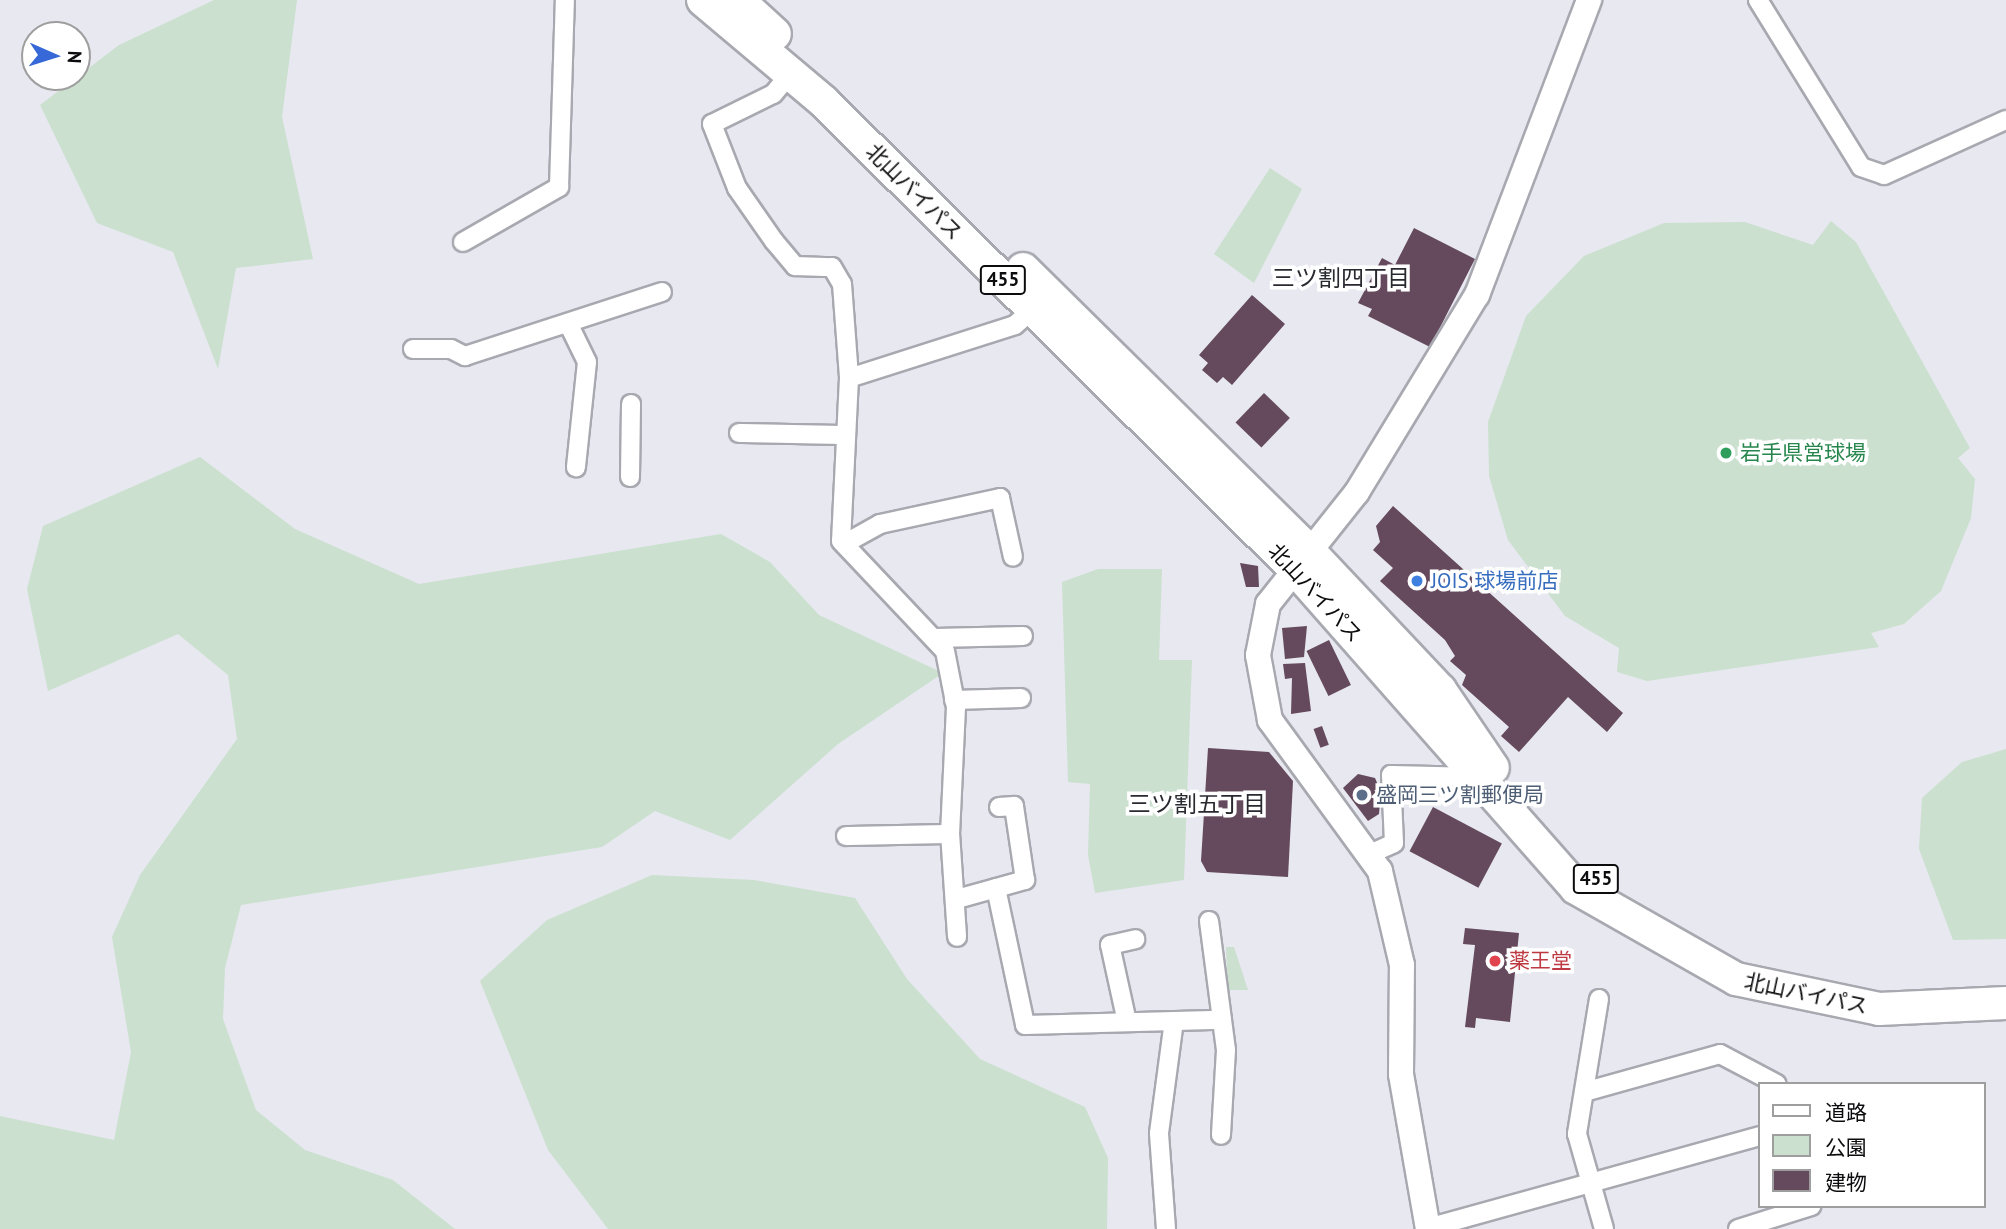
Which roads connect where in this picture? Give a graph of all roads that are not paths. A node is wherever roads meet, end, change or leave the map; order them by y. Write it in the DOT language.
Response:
graph roads {
  1 [pos="565,0"];
  2 [pos="703,0"];
  3 [pos="737,0"];
  4 [pos="1589,0"];
  5 [pos="1758,0"];
  6 [pos="790,74"];
  7 [pos="2006,120"];
  8 [pos="463,242"];
  9 [pos="662,292"];
  10 [pos="1033,309"];
  11 [pos="568,323"];
  12 [pos="413,349"];
  13 [pos="849,378"];
  14 [pos="631,404"];
  15 [pos="738,433"];
  16 [pos="845,435"];
  17 [pos="576,467"];
  18 [pos="630,477"];
  19 [pos="844,544"];
  20 [pos="1013,557"];
  21 [pos="1303,561"];
  22 [pos="1023,636"];
  23 [pos="935,638"];
  24 [pos="1021,698"];
  25 [pos="954,700"];
  26 [pos="1478,776"];
  27 [pos="999,807"];
  28 [pos="950,834"];
  29 [pos="846,836"];
  30 [pos="1372,853"];
  31 [pos="996,888"];
  32 [pos="957,899"];
  33 [pos="1209,921"];
  34 [pos="957,937"];
  35 [pos="1135,939"];
  36 [pos="2006,983"];
  37 [pos="1599,999"];
  38 [pos="2006,1003"];
  39 [pos="1222,1020"];
  40 [pos="1174,1021"];
  41 [pos="1126,1022"];
  42 [pos="1773,1082"];
  43 [pos="1584,1092"];
  44 [pos="1221,1135"];
  45 [pos="1758,1136"];
  46 [pos="1591,1185"];
  47 [pos="1805,1208"];
  48 [pos="1166,1229"];
  49 [pos="1428,1229"];
  50 [pos="1604,1229"];
  51 [pos="1738,1229"];
  1 -- 8 [label="street"];
  2 -- 6 [label="highway, 北山バイパス / 455"];
  3 -- 21 [label="highway, 北山バイパス / 455"];
  4 -- 21 [label="street"];
  5 -- 7 [label="street"];
  6 -- 10 [label="highway, 北山バイパス / 455"];
  6 -- 13 [label="street"];
  9 -- 11 [label="street"];
  10 -- 13 [label="street"];
  10 -- 21 [label="highway, 北山バイパス / 455"];
  11 -- 12 [label="street"];
  11 -- 17 [label="street"];
  13 -- 16 [label="street"];
  14 -- 18 [label="street"];
  15 -- 16 [label="street"];
  16 -- 19 [label="street"];
  19 -- 20 [label="street"];
  19 -- 23 [label="street"];
  21 -- 26 [label="highway, 北山バイパス / 455"];
  21 -- 30 [label="street"];
  21 -- 36 [label="highway, 北山バイパス / 455"];
  22 -- 23 [label="street"];
  23 -- 25 [label="street"];
  24 -- 25 [label="street"];
  25 -- 28 [label="street"];
  26 -- 30 [label="street"];
  26 -- 38 [label="highway, 北山バイパス / 455"];
  27 -- 31 [label="street"];
  28 -- 29 [label="street"];
  28 -- 32 [label="street"];
  30 -- 49 [label="street"];
  31 -- 32 [label="street"];
  31 -- 41 [label="street"];
  32 -- 34 [label="street"];
  33 -- 39 [label="street"];
  35 -- 41 [label="street"];
  37 -- 43 [label="street"];
  39 -- 40 [label="street"];
  39 -- 44 [label="street"];
  40 -- 41 [label="street"];
  40 -- 48 [label="street"];
  42 -- 43 [label="street"];
  43 -- 46 [label="street"];
  45 -- 46 [label="street"];
  46 -- 49 [label="street"];
  46 -- 50 [label="street"];
  47 -- 51 [label="street"];
}
